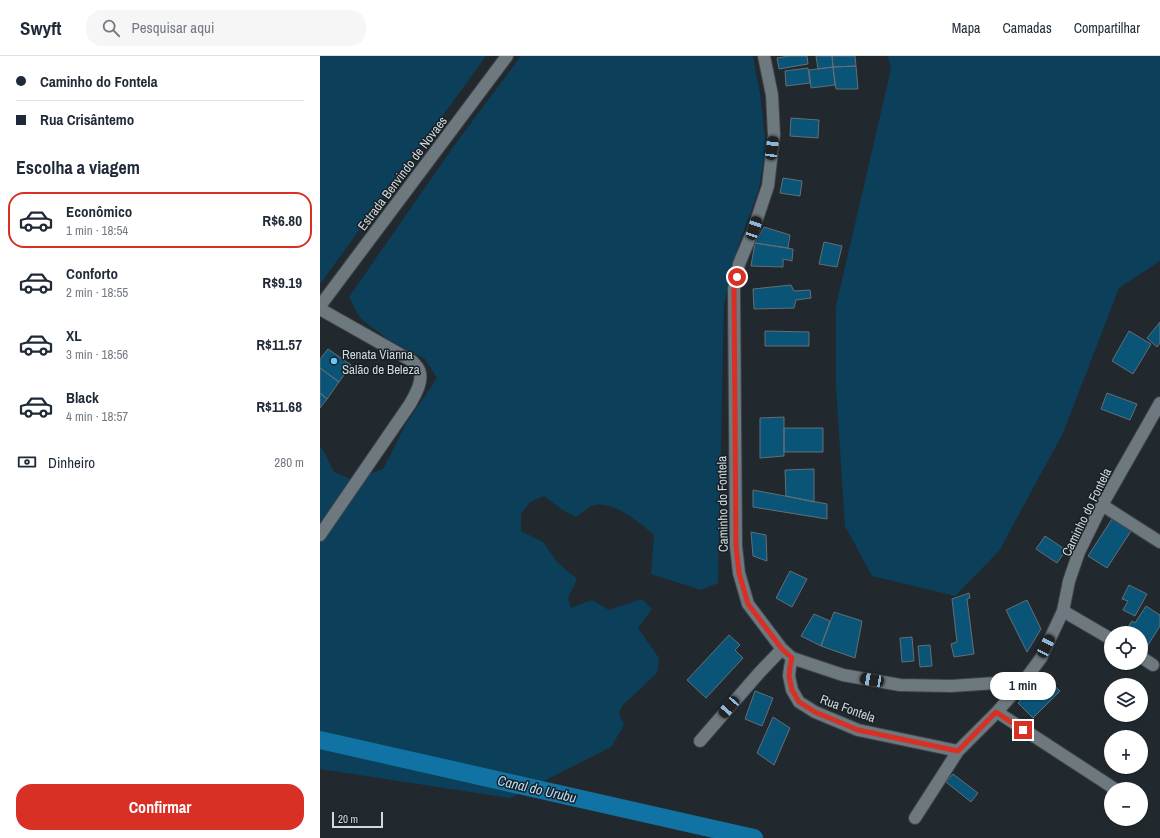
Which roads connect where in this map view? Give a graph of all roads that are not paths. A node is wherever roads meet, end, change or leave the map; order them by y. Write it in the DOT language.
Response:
graph roads {
  1 [pos="507,56"];
  2 [pos="764,56"];
  3 [pos="320,308"];
  4 [pos="1160,403"];
  5 [pos="1102,505"];
  6 [pos="320,535"];
  7 [pos="1160,542"];
  8 [pos="1063,611"];
  9 [pos="1104,636"];
  10 [pos="782,649"];
  11 [pos="792,658"];
  12 [pos="1148,662"];
  13 [pos="1153,665"];
  14 [pos="1024,681"];
  15 [pos="996,712"];
  16 [pos="700,741"];
  17 [pos="958,751"];
  18 [pos="1104,782"];
  19 [pos="915,818"];
  1 -- 3 [label="street, Estrada Benvindo de Novaes"];
  2 -- 10 [label="street, Caminho do Fontela"];
  3 -- 6 [label="street"];
  4 -- 5 [label="street, Caminho do Fontela"];
  5 -- 7 [label="street"];
  5 -- 8 [label="street, Caminho do Fontela"];
  8 -- 9 [label="street"];
  8 -- 14 [label="street, Caminho do Fontela"];
  10 -- 11 [label="street, Caminho do Fontela"];
  10 -- 16 [label="street"];
  11 -- 14 [label="street, Caminho do Fontela"];
  11 -- 17 [label="street, Rua Fontela"];
  12 -- 13 [label="street"];
  14 -- 15 [label="street"];
  15 -- 17 [label="street"];
  15 -- 18 [label="street"];
  17 -- 19 [label="street"];
}
